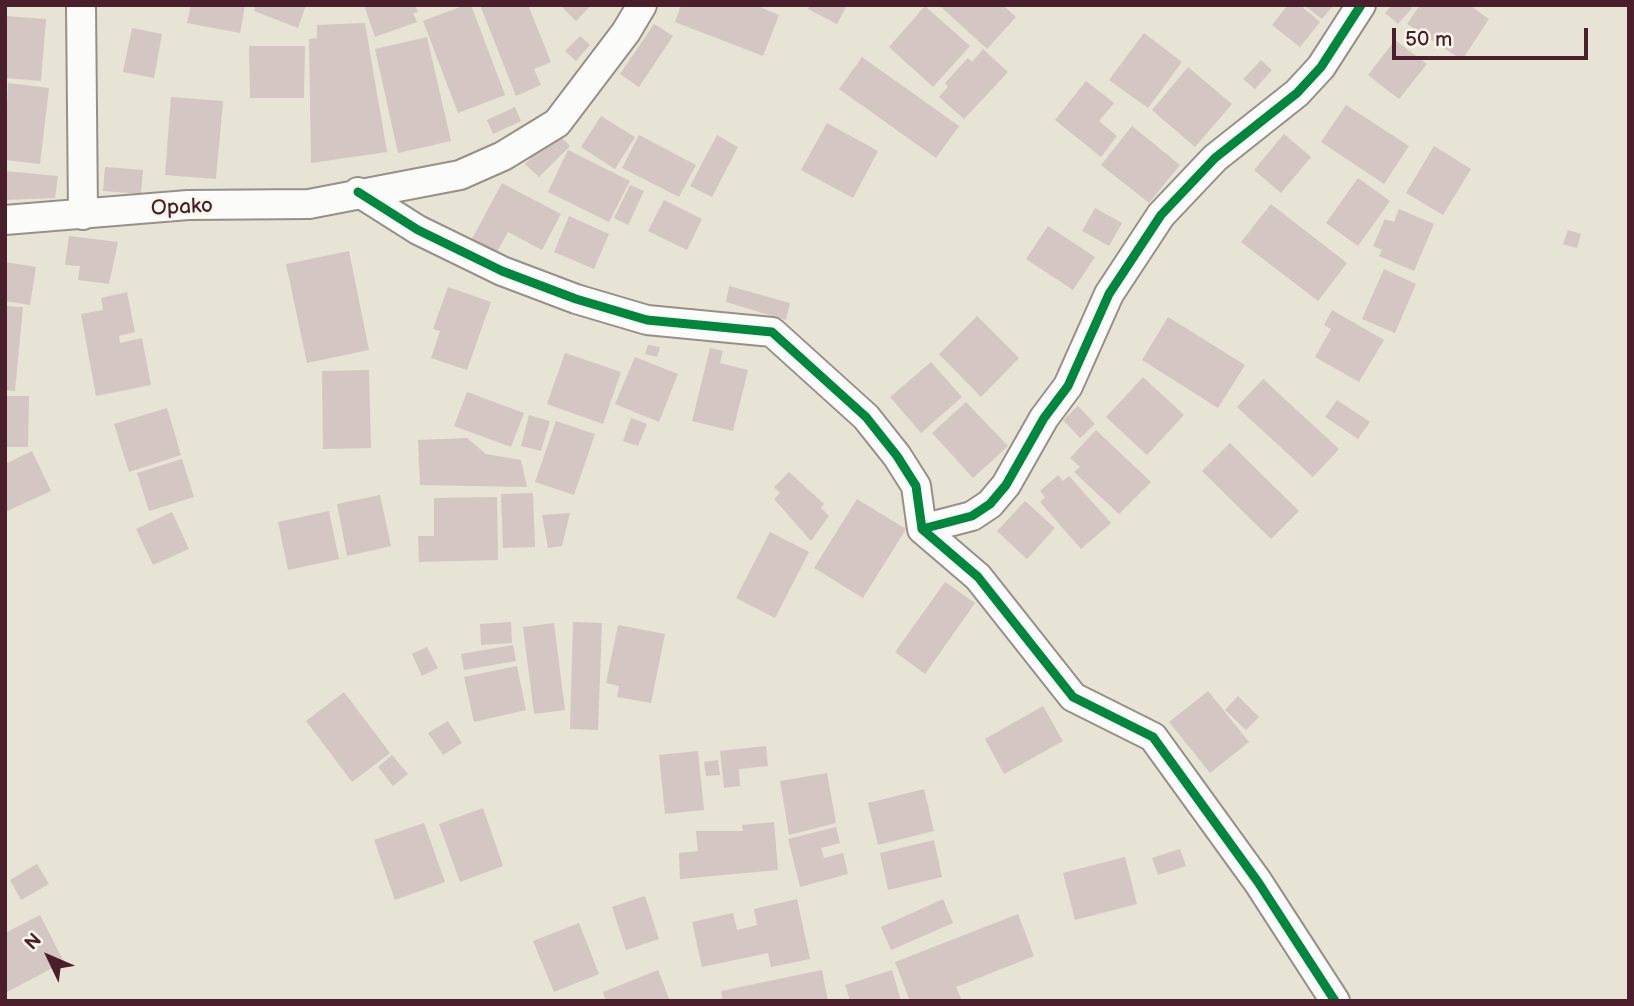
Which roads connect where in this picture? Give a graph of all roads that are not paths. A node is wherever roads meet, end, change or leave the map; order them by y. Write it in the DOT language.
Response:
graph roads {
  1 [pos="81,5"];
  2 [pos="642,5"];
  3 [pos="1361,5"];
  4 [pos="358,192"];
  5 [pos="83,215"];
  6 [pos="5,220"];
  7 [pos="922,528"];
  8 [pos="1335,1001"];
  1 -- 5 [label="street"];
  2 -- 4 [label="street, Opako"];
  3 -- 7 [label="street"];
  4 -- 5 [label="street, Opako"];
  4 -- 7 [label="street"];
  5 -- 6 [label="street, Opako"];
  7 -- 8 [label="street"];
}
